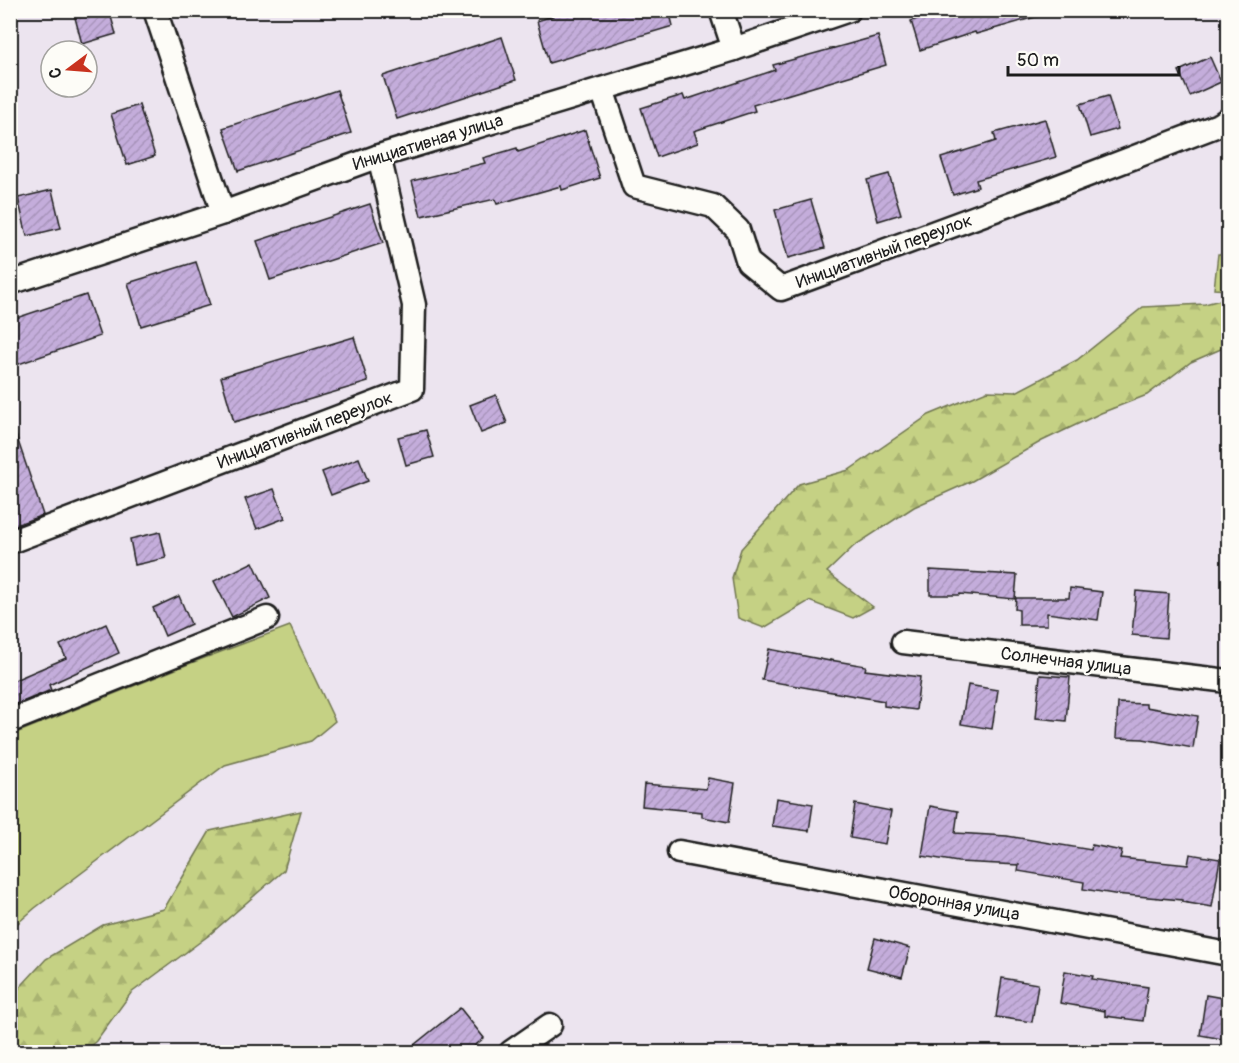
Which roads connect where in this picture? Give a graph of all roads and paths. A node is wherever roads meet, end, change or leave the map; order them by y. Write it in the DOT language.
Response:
graph roads {
  1 [pos="155,10"];
  2 [pos="721,10"];
  3 [pos="849,10"];
  4 [pos="734,49"];
  5 [pos="602,89"];
  6 [pos="1228,119"];
  7 [pos="379,156"];
  8 [pos="223,213"];
  9 [pos="10,283"];
  10 [pos="10,542"];
  11 [pos="267,618"];
  12 [pos="903,642"];
  13 [pos="1228,681"];
  14 [pos="10,721"];
  15 [pos="679,852"];
  16 [pos="1228,954"];
  17 [pos="550,1025"];
  18 [pos="511,1053"];
  1 -- 8 [label="street"];
  2 -- 4 [label="street"];
  3 -- 4 [label="street, Инициативная улица"];
  4 -- 5 [label="street, Инициативная улица"];
  5 -- 6 [label="street, Инициативный переулок"];
  5 -- 7 [label="street, Инициативная улица"];
  7 -- 8 [label="street, Инициативная улица"];
  7 -- 10 [label="street, Инициативный переулок"];
  8 -- 9 [label="street, Инициативная улица"];
  11 -- 14 [label="street"];
  12 -- 13 [label="street, Солнечная улица"];
  15 -- 16 [label="street, Оборонная улица"];
  17 -- 18 [label="street"];
}
